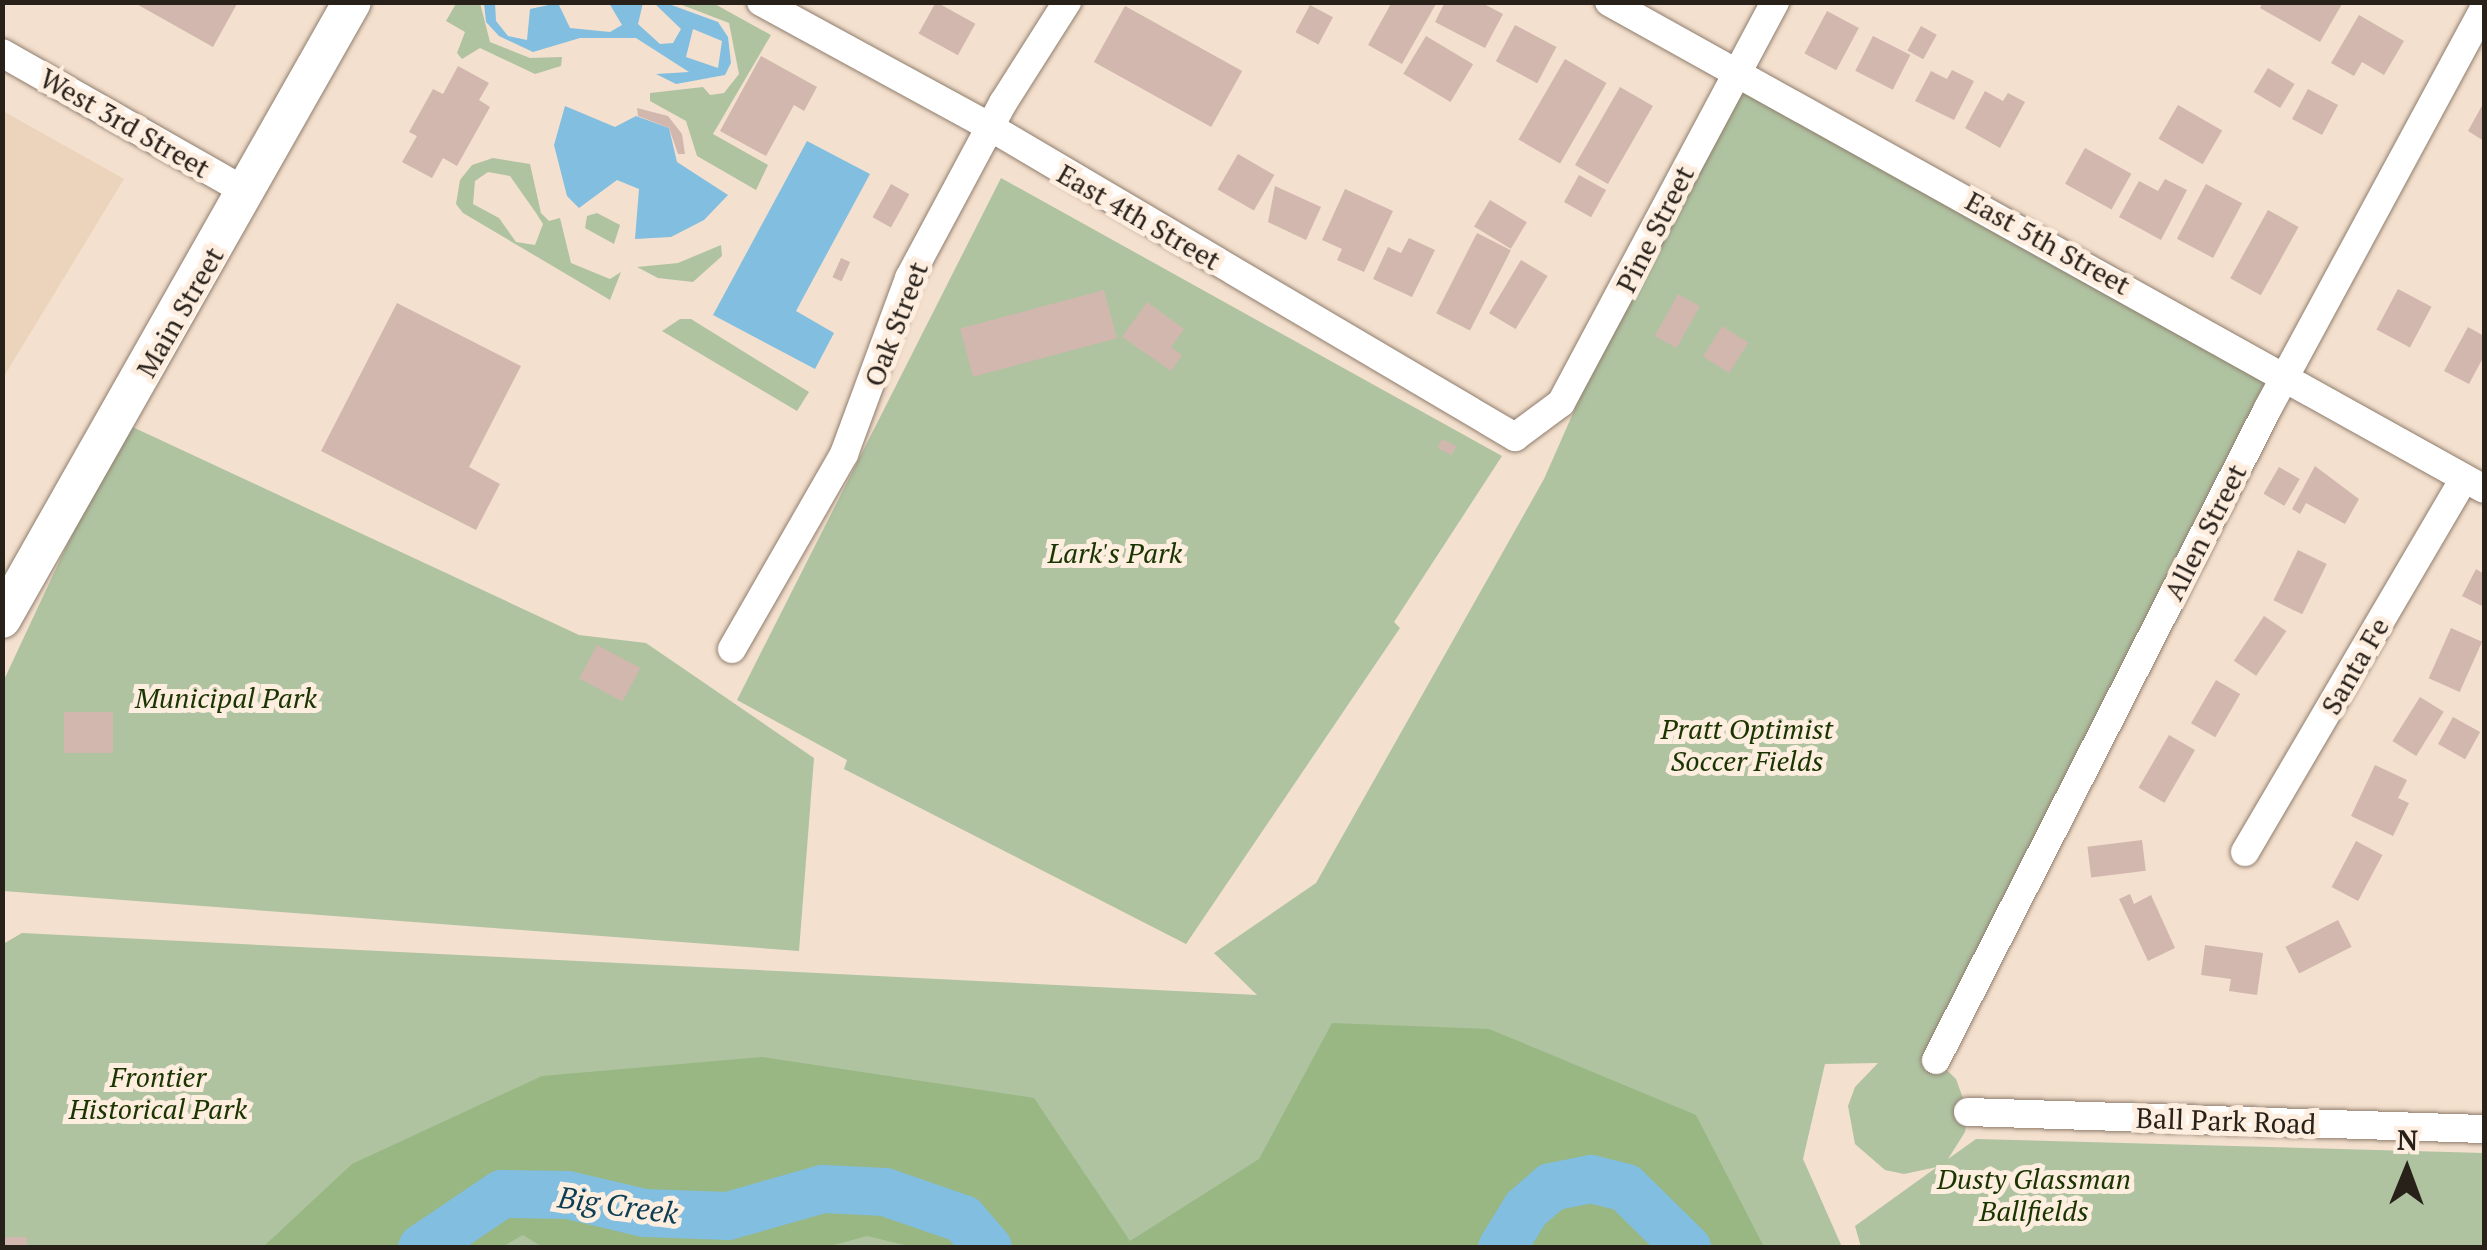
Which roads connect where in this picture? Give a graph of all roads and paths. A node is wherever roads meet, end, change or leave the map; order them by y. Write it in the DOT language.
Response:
graph roads {
  1 [pos="352,2"];
  2 [pos="761,2"];
  3 [pos="1068,2"];
  4 [pos="1610,2"];
  5 [pos="1775,2"];
  6 [pos="2482,5"];
  7 [pos="2,53"];
  8 [pos="1736,71"];
  9 [pos="990,128"];
  10 [pos="248,193"];
  11 [pos="2286,377"];
  12 [pos="1515,437"];
  13 [pos="2474,484"];
  14 [pos="2,619"];
  15 [pos="732,649"];
  16 [pos="2245,852"];
  17 [pos="1936,1060"];
  18 [pos="1968,1112"];
  19 [pos="2484,1129"];
  1 -- 10 [label="street, Main Street"];
  2 -- 9 [label="street, East 4th Street"];
  3 -- 9 [label="street, Oak Street"];
  4 -- 8 [label="street, East 5th Street"];
  5 -- 8 [label="street, Pine Street"];
  6 -- 11 [label="street, Allen Street"];
  7 -- 10 [label="street, West 3rd Street"];
  8 -- 11 [label="street, East 5th Street"];
  8 -- 12 [label="street, Pine Street"];
  9 -- 12 [label="street, East 4th Street"];
  9 -- 15 [label="street, Oak Street"];
  10 -- 14 [label="street, Main Street"];
  11 -- 13 [label="street, East 5th Street"];
  11 -- 17 [label="street, Allen Street"];
  13 -- 16 [label="street, Santa Fe"];
  18 -- 19 [label="street, Ball Park Road"];
}
